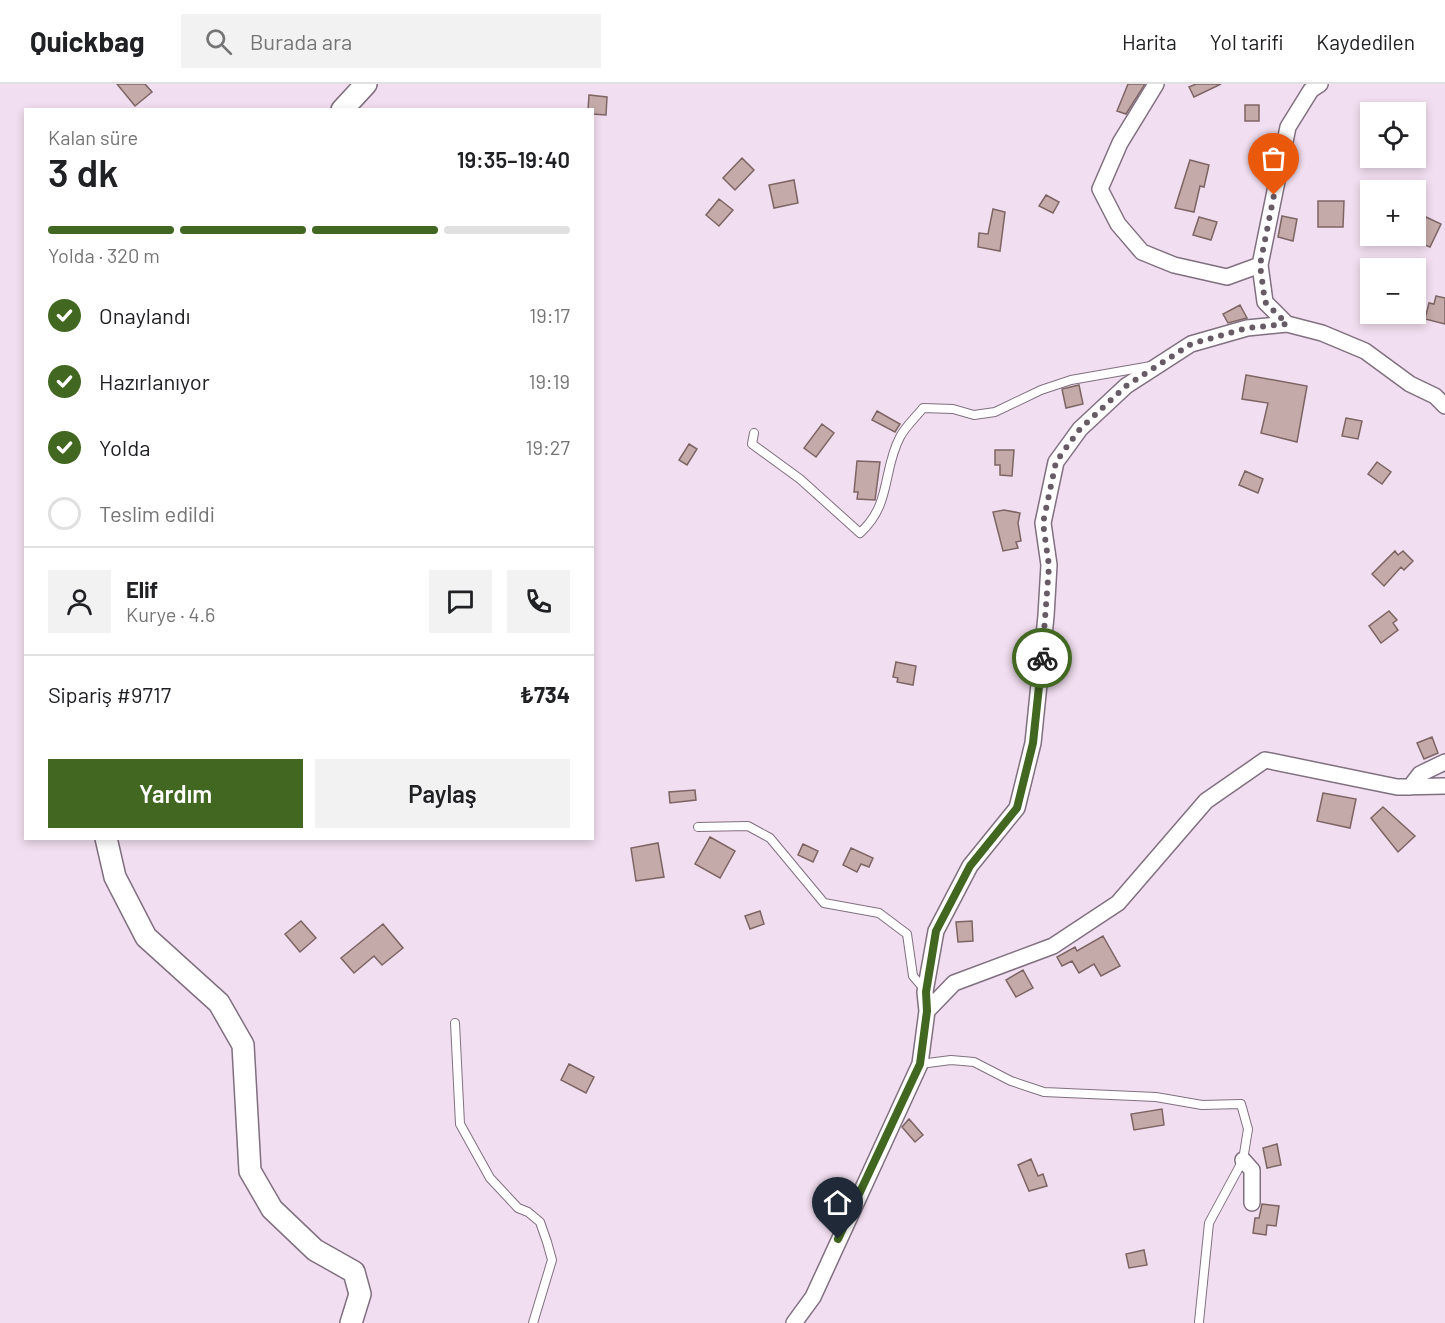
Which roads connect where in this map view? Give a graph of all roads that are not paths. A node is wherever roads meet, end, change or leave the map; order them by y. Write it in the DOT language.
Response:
graph roads {
  1 [pos="366,84"];
  2 [pos="1156,84"];
  3 [pos="1320,84"];
  4 [pos="344,108"];
  5 [pos="1260,265"];
  6 [pos="1287,324"];
  7 [pos="1158,365"];
  8 [pos="1445,406"];
  9 [pos="754,433"];
  10 [pos="1445,762"];
  11 [pos="1445,786"];
  12 [pos="1410,787"];
  13 [pos="698,827"];
  14 [pos="106,840"];
  15 [pos="926,992"];
  16 [pos="927,1011"];
  17 [pos="455,1023"];
  18 [pos="920,1064"];
  19 [pos="1243,1160"];
  20 [pos="1252,1203"];
  21 [pos="1199,1322"];
  22 [pos="351,1323"];
  23 [pos="533,1323"];
  24 [pos="794,1323"];
  1 -- 4 [label="street"];
  2 -- 5 [label="street"];
  3 -- 5 [label="street"];
  5 -- 6 [label="street"];
  6 -- 7 [label="street"];
  6 -- 8 [label="street"];
  7 -- 9 [label="lane"];
  7 -- 15 [label="street"];
  10 -- 12 [label="street"];
  11 -- 12 [label="street"];
  12 -- 16 [label="street"];
  13 -- 15 [label="lane"];
  14 -- 22 [label="street"];
  15 -- 16 [label="street"];
  16 -- 18 [label="street"];
  17 -- 23 [label="lane"];
  18 -- 19 [label="lane"];
  18 -- 24 [label="street"];
  19 -- 20 [label="street"];
  19 -- 21 [label="lane"];
}
